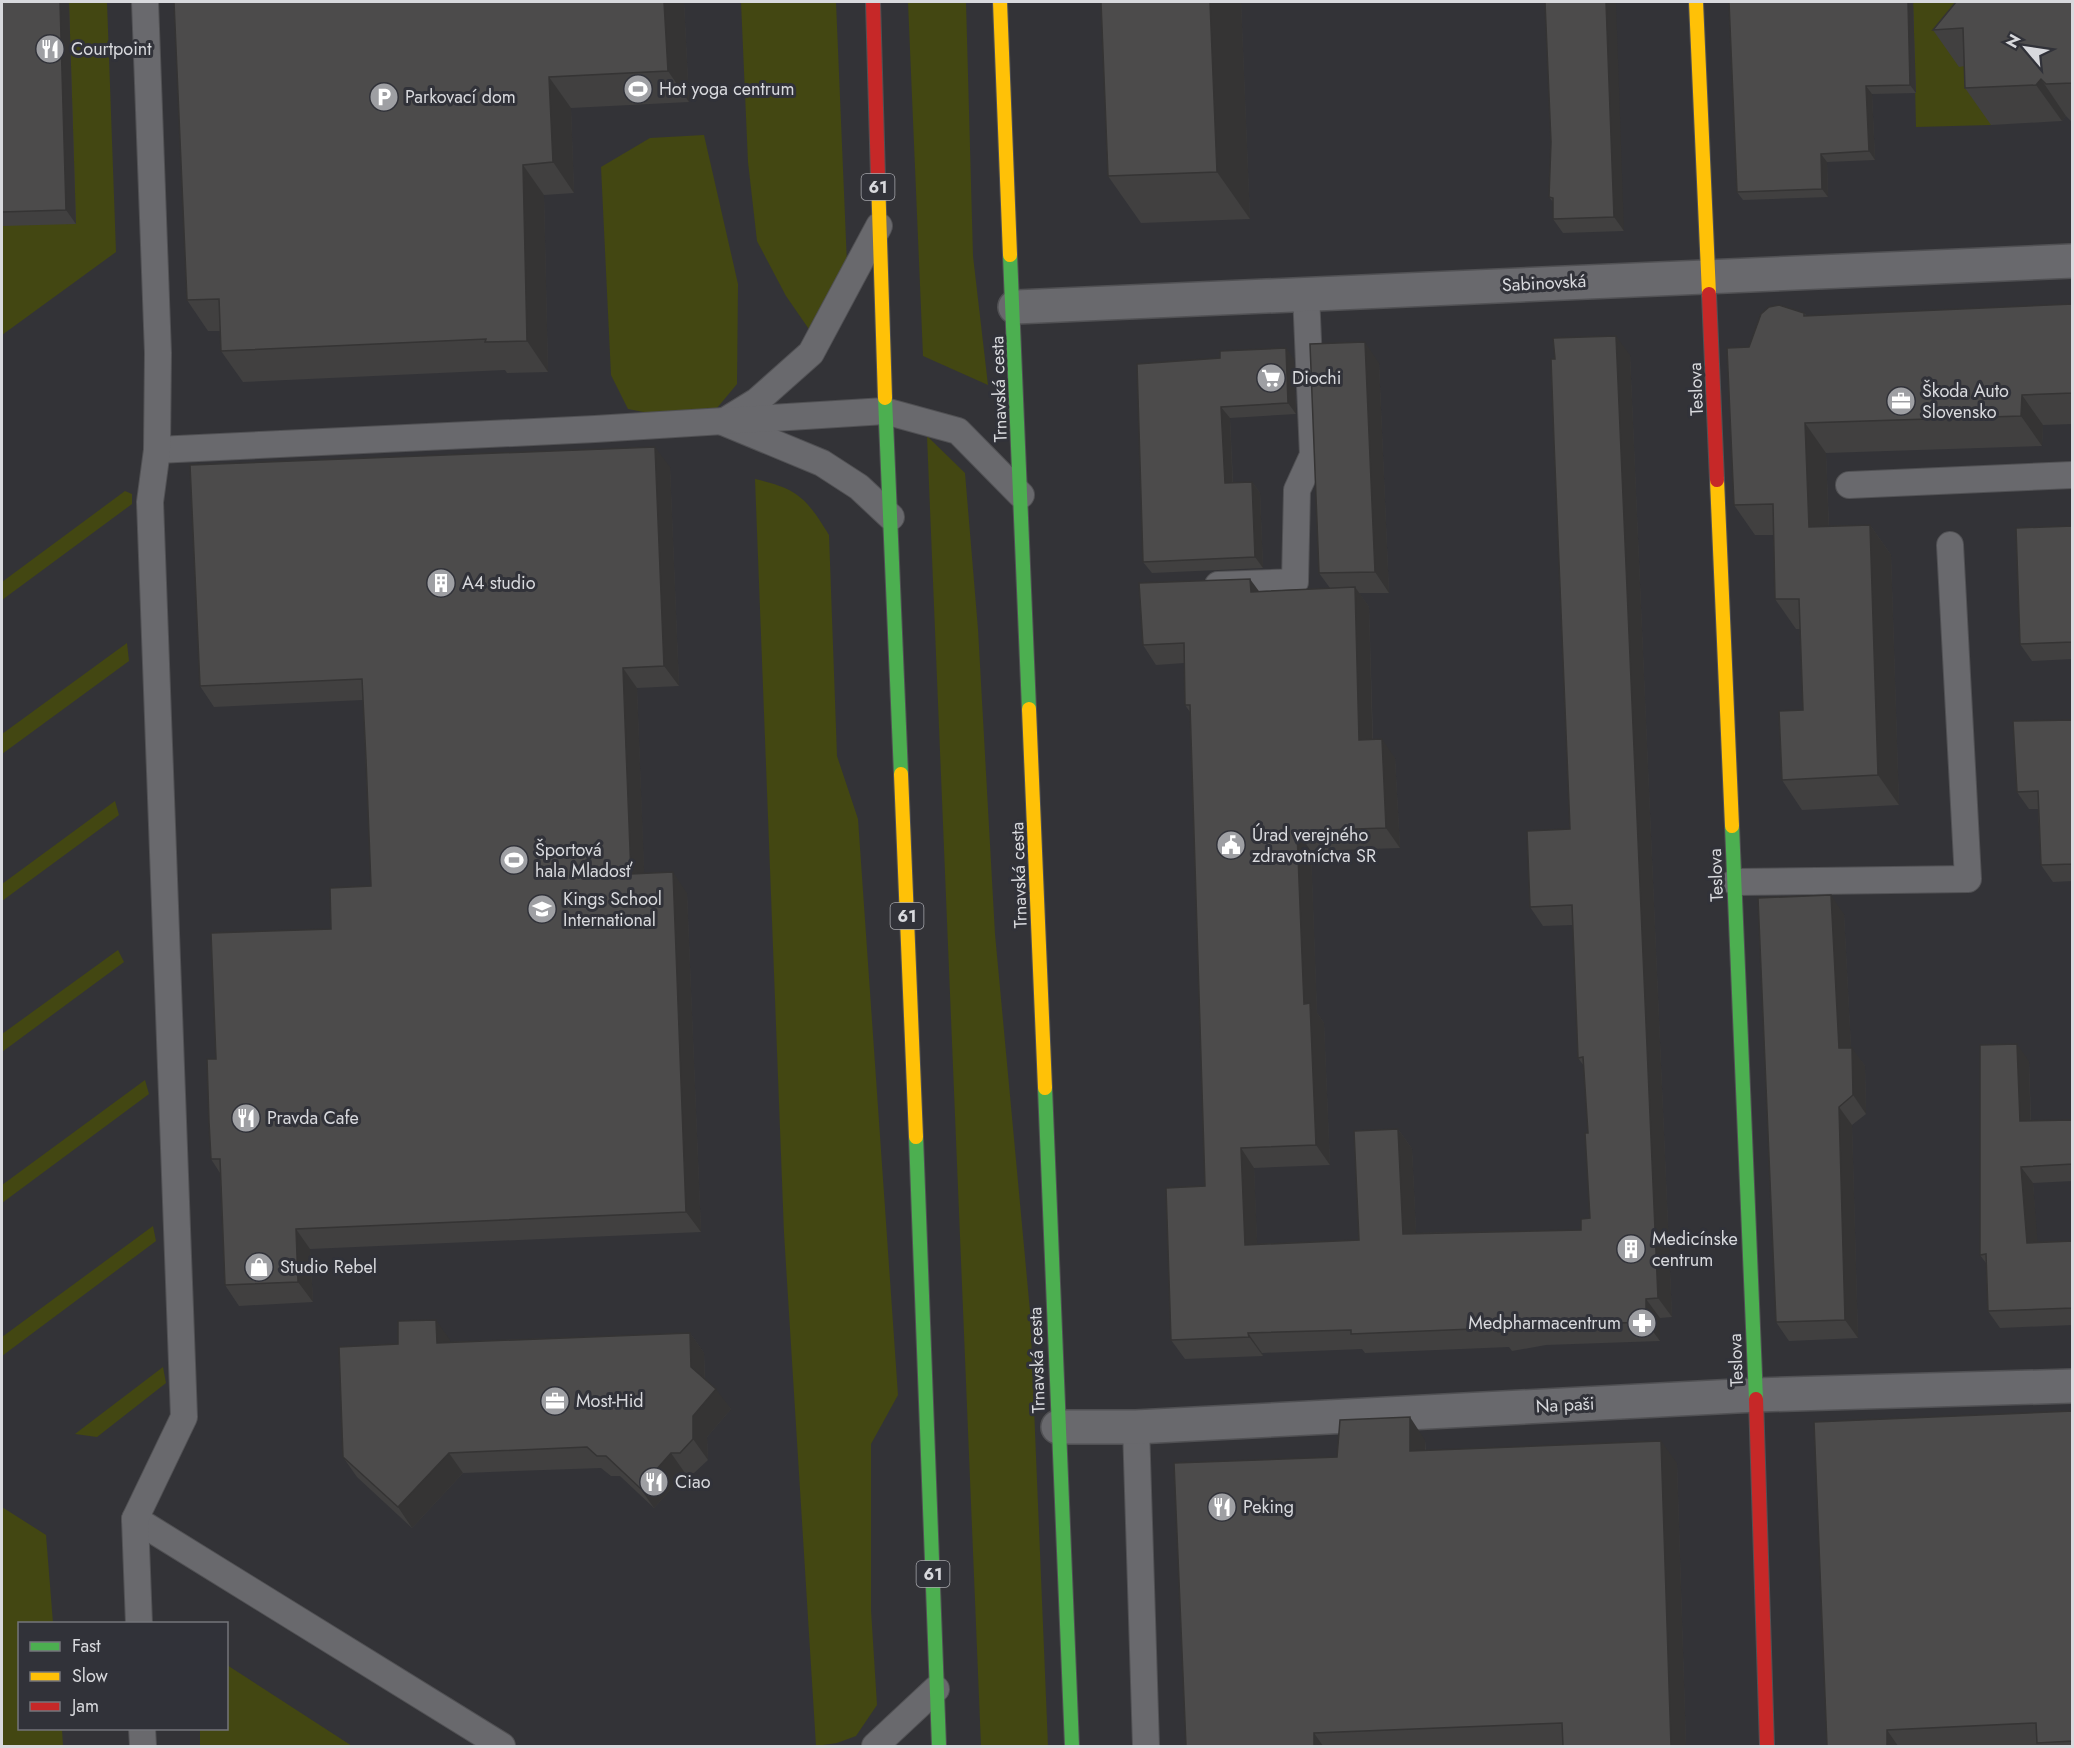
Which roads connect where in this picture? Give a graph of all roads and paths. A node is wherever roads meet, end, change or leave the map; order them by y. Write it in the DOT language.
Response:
graph roads {
  1 [pos="145,2"];
  2 [pos="873,2"];
  3 [pos="1000,2"];
  4 [pos="1696,2"];
  5 [pos="879,226"];
  6 [pos="2073,261"];
  7 [pos="1710,276"];
  8 [pos="1306,294"];
  9 [pos="1015,307"];
  10 [pos="885,411"];
  11 [pos="723,422"];
  12 [pos="157,450"];
  13 [pos="2073,476"];
  14 [pos="1849,485"];
  15 [pos="1021,495"];
  16 [pos="891,517"];
  17 [pos="1950,545"];
  18 [pos="1189,586"];
  19 [pos="1735,882"];
  20 [pos="2073,1386"];
  21 [pos="1756,1395"];
  22 [pos="1058,1426"];
  23 [pos="1136,1427"];
  24 [pos="135,1519"];
  25 [pos="139,1622"];
  26 [pos="936,1689"];
  27 [pos="142,1730"];
  28 [pos="143,1746"];
  29 [pos="502,1746"];
  30 [pos="875,1746"];
  31 [pos="939,1746"];
  32 [pos="1072,1746"];
  33 [pos="1146,1746"];
  34 [pos="1767,1746"];
  1 -- 12 [label="lane"];
  2 -- 5 [label="main road, 61"];
  3 -- 9 [label="main road, Trnavská cesta"];
  4 -- 7 [label="main road, Teslova"];
  5 -- 10 [label="main road, 61"];
  5 -- 11 [label="lane"];
  6 -- 7 [label="street, Sabinovská"];
  7 -- 8 [label="street, Sabinovská"];
  7 -- 19 [label="main road, Teslova"];
  8 -- 9 [label="street, Sabinovská"];
  8 -- 18 [label="lane"];
  9 -- 15 [label="main road, Trnavská cesta"];
  10 -- 11 [label="lane"];
  10 -- 15 [label="lane"];
  10 -- 16 [label="main road, 61"];
  11 -- 12 [label="lane"];
  11 -- 16 [label="lane"];
  12 -- 24 [label="lane"];
  13 -- 14 [label="lane"];
  15 -- 22 [label="main road, Trnavská cesta"];
  16 -- 26 [label="main road, 61"];
  17 -- 19 [label="lane"];
  19 -- 21 [label="main road, Teslova"];
  20 -- 21 [label="street, Na paši"];
  21 -- 23 [label="street, Na paši"];
  21 -- 34 [label="main road, Teslova"];
  22 -- 23 [label="street, Na paši"];
  22 -- 32 [label="main road, Trnavská cesta"];
  23 -- 33 [label="lane"];
  24 -- 25 [label="lane"];
  24 -- 29 [label="lane"];
  26 -- 30 [label="lane"];
  26 -- 31 [label="main road, 61"];
  27 -- 28 [label="lane"];
}
